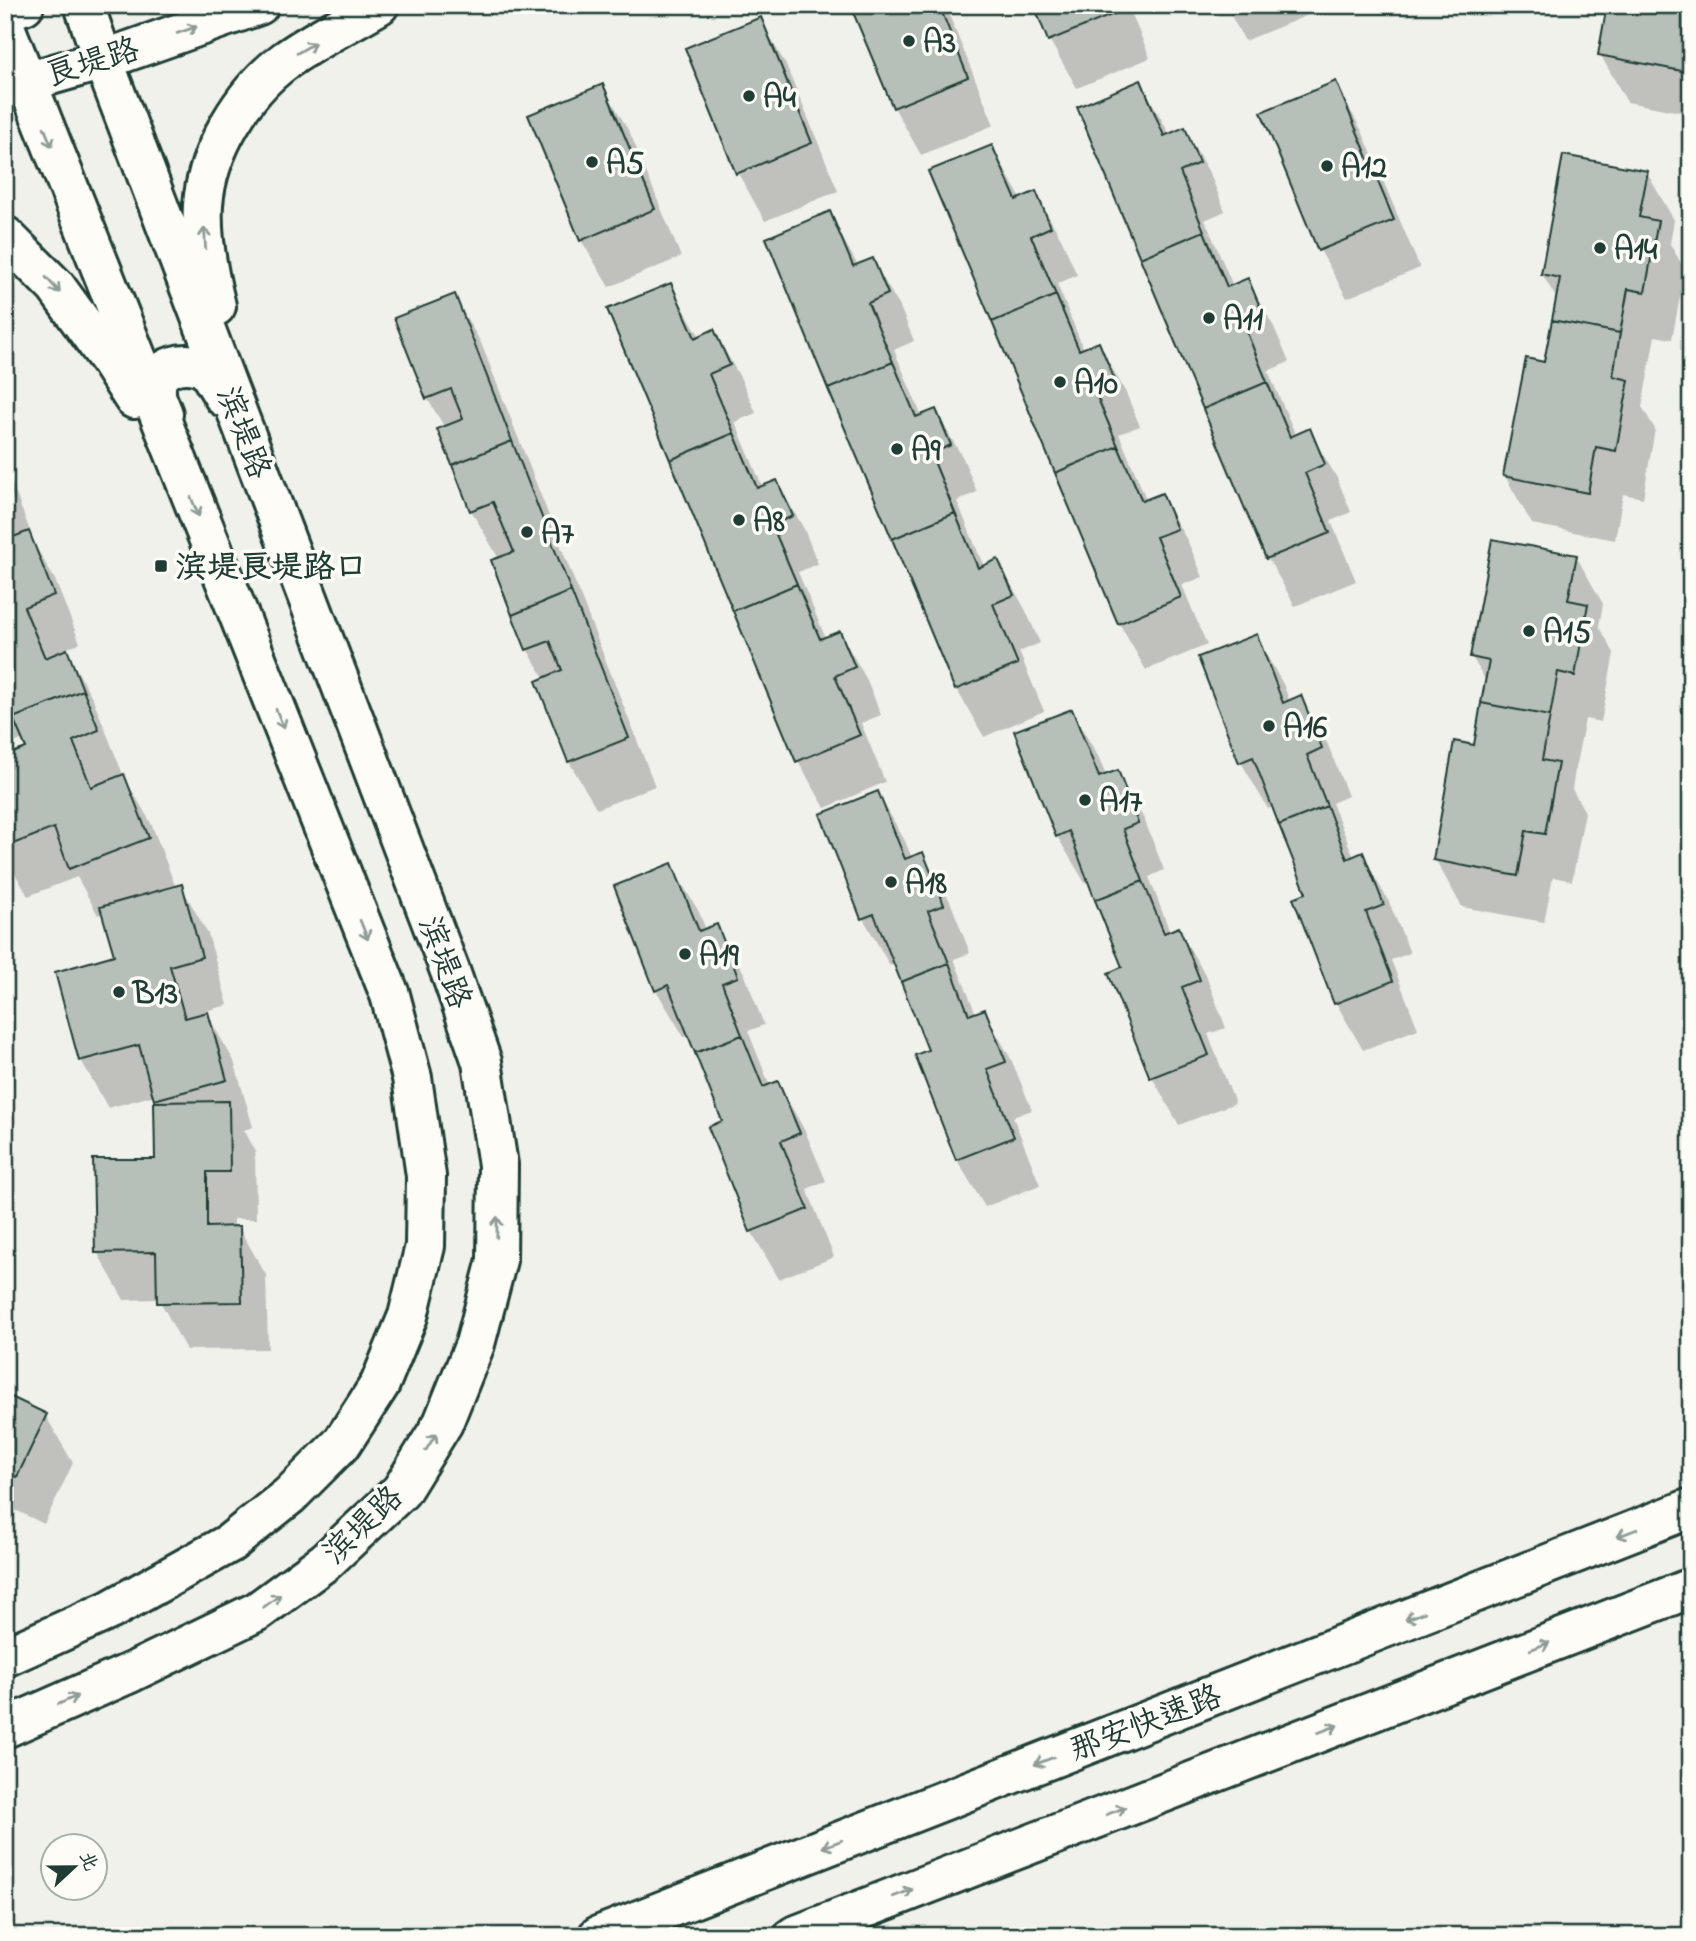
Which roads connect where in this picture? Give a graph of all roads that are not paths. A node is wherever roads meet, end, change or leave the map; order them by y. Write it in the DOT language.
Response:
graph roads {
  1 [pos="24,5"];
  2 [pos="84,5"];
  3 [pos="258,5"];
  4 [pos="379,5"];
  5 [pos="5,11"];
  6 [pos="5,27"];
  7 [pos="103,60"];
  8 [pos="15,85"];
  9 [pos="5,236"];
  10 [pos="250,448"];
  11 [pos="182,473"];
  12 [pos="1691,1508"];
  13 [pos="1691,1588"];
  14 [pos="5,1657"];
  15 [pos="5,1728"];
  16 [pos="598,1936"];
  17 [pos="794,1936"];
  1 -- 5 [label="main road"];
  2 -- 7 [label="main road, 滨堤路"];
  7 -- 3 [label="main road, 良堤路, one-way"];
  10 -- 4 [label="main road, one-way"];
  6 -- 8 [label="main road, 滨堤路"];
  7 -- 8 [label="main road, 良堤路"];
  7 -- 10 [label="main road, 滨堤路"];
  8 -- 11 [label="main road, 滨堤路, one-way"];
  9 -- 11 [label="main road, one-way"];
  10 -- 11 [label="main road"];
  15 -- 10 [label="main road, 滨堤路, one-way"];
  11 -- 14 [label="main road, 滨堤路, one-way"];
  12 -- 16 [label="main road, 那安快速路, one-way"];
  17 -- 13 [label="main road, one-way"];
}
